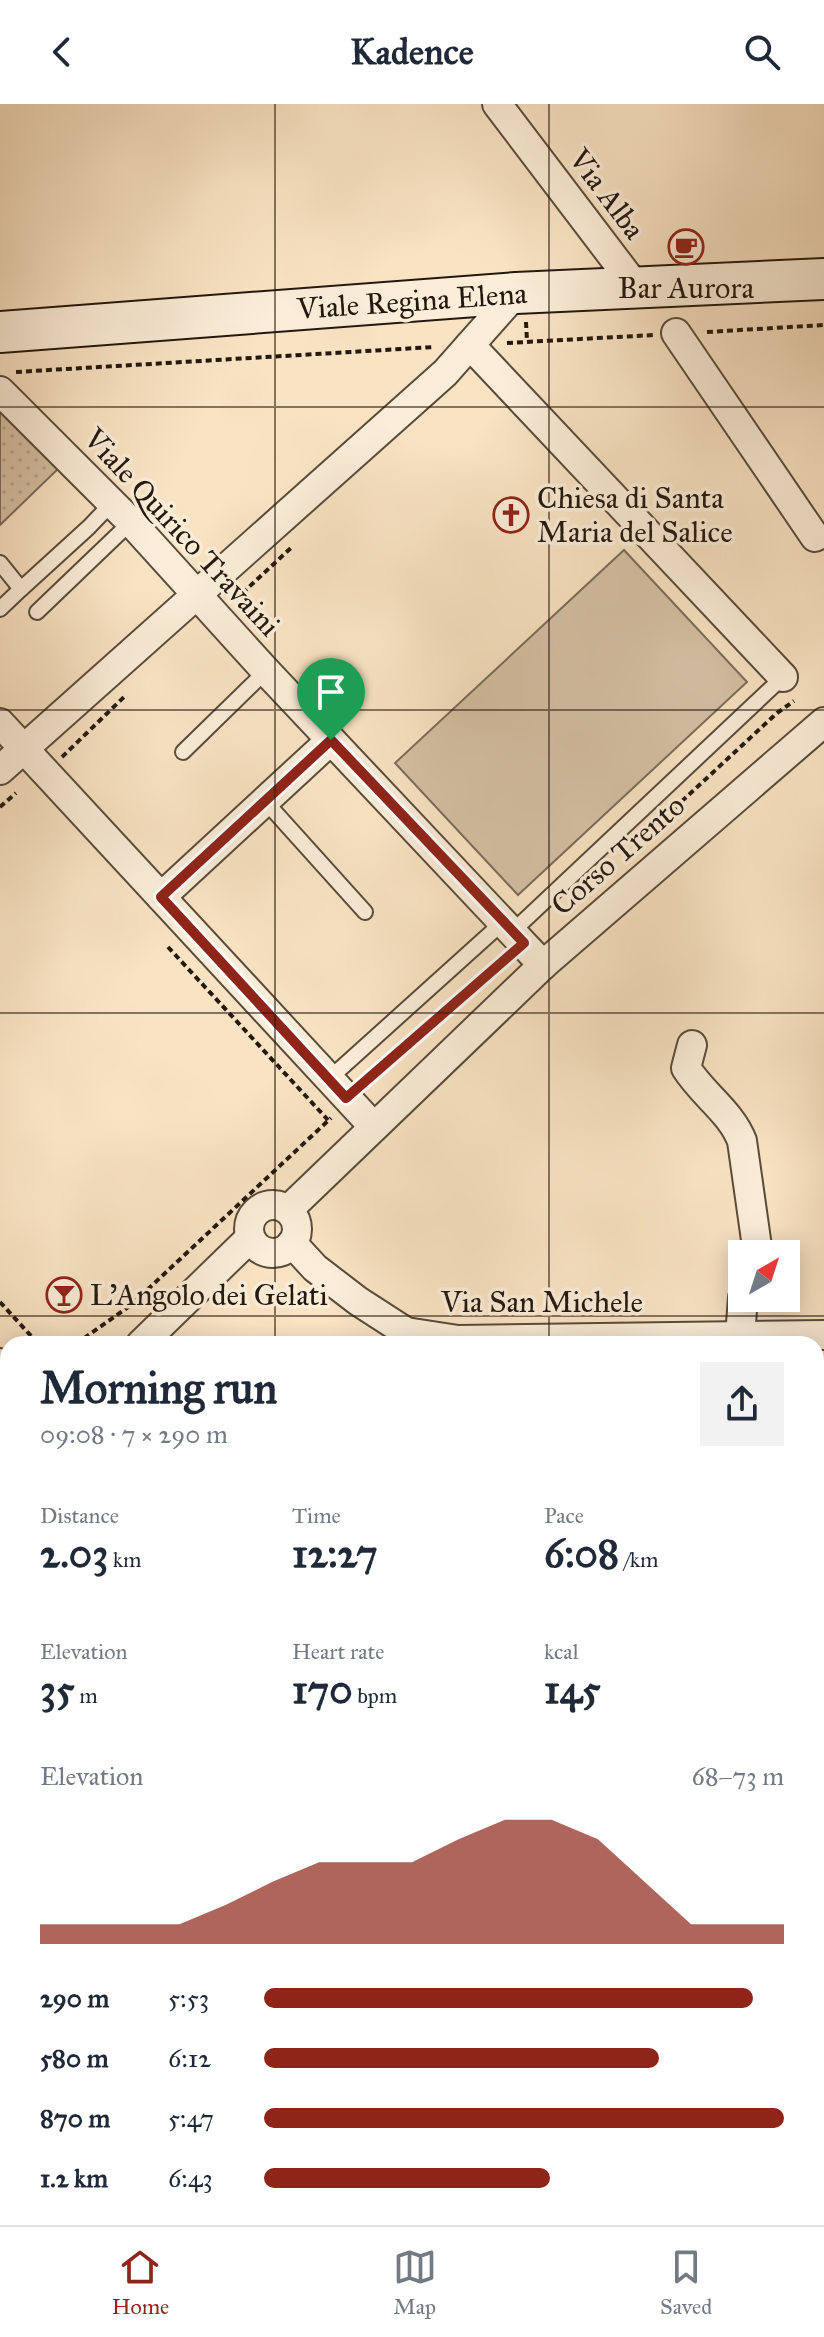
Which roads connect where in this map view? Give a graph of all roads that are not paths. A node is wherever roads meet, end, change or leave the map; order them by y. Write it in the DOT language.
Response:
graph roads {
  1 [pos="497,104"];
  2 [pos="824,279"];
  3 [pos="636,287"];
  4 [pos="516,293"];
  5 [pos="0,332"];
  6 [pos="676,333"];
  7 [pos="470,345"];
  8 [pos="8,381"];
  9 [pos="121,513"];
  10 [pos="815,537"];
  11 [pos="0,563"];
  12 [pos="21,589"];
  13 [pos="198,594"];
  14 [pos="0,609"];
  15 [pos="37,612"];
  16 [pos="266,671"];
  17 [pos="811,709"];
  18 [pos="0,723"];
  19 [pos="331,740"];
  20 [pos="23,748"];
  21 [pos="183,752"];
  22 [pos="0,770"];
  23 [pos="265,801"];
  24 [pos="161,897"];
  25 [pos="365,912"];
  26 [pos="513,933"];
  27 [pos="543,965"];
  28 [pos="692,1045"];
  29 [pos="338,1088"];
  30 [pos="373,1126"];
  31 [pos="288,1210"];
  32 [pos="250,1238"];
  33 [pos="756,1240"];
  34 [pos="292,1243"];
  35 [pos="742,1312"];
  36 [pos="824,1335"];
  37 [pos="149,1336"];
  38 [pos="432,1336"];
  39 [pos="740,1336"];
  1 -- 3 [label="street, Via Alba"];
  2 -- 3 [label="main road, Viale Regina Elena"];
  3 -- 4 [label="main road, Viale Regina Elena"];
  4 -- 5 [label="main road, Viale Regina Elena"];
  4 -- 7 [label="street"];
  6 -- 10 [label="street"];
  7 -- 13 [label="street"];
  7 -- 17 [label="street"];
  8 -- 9 [label="street, Viale Quirico Travaini"];
  9 -- 12 [label="lane"];
  9 -- 13 [label="street, Viale Quirico Travaini"];
  9 -- 15 [label="lane"];
  11 -- 12 [label="lane"];
  12 -- 14 [label="lane"];
  13 -- 16 [label="street, Viale Quirico Travaini"];
  13 -- 20 [label="street"];
  16 -- 19 [label="street, Viale Quirico Travaini"];
  16 -- 21 [label="lane"];
  17 -- 26 [label="lane"];
  17 -- 27 [label="street, Corso Trento"];
  18 -- 20 [label="street"];
  19 -- 23 [label="street"];
  19 -- 26 [label="street, Viale Quirico Travaini"];
  20 -- 22 [label="street"];
  20 -- 24 [label="street"];
  23 -- 24 [label="street"];
  23 -- 25 [label="lane"];
  24 -- 29 [label="street"];
  26 -- 27 [label="street, Viale Quirico Travaini"];
  26 -- 29 [label="lane"];
  27 -- 30 [label="street, Corso Trento"];
  28 -- 33 [label="street"];
  29 -- 30 [label="street"];
  30 -- 31 [label="street, Corso Trento"];
  31 -- 32 [label="street"];
  31 -- 34 [label="street"];
  32 -- 34 [label="street"];
  32 -- 37 [label="street"];
  34 -- 38 [label="street, Via San Michele"];
  35 -- 39 [label="street"];
  36 -- 39 [label="street, Via San Michele"];
}
